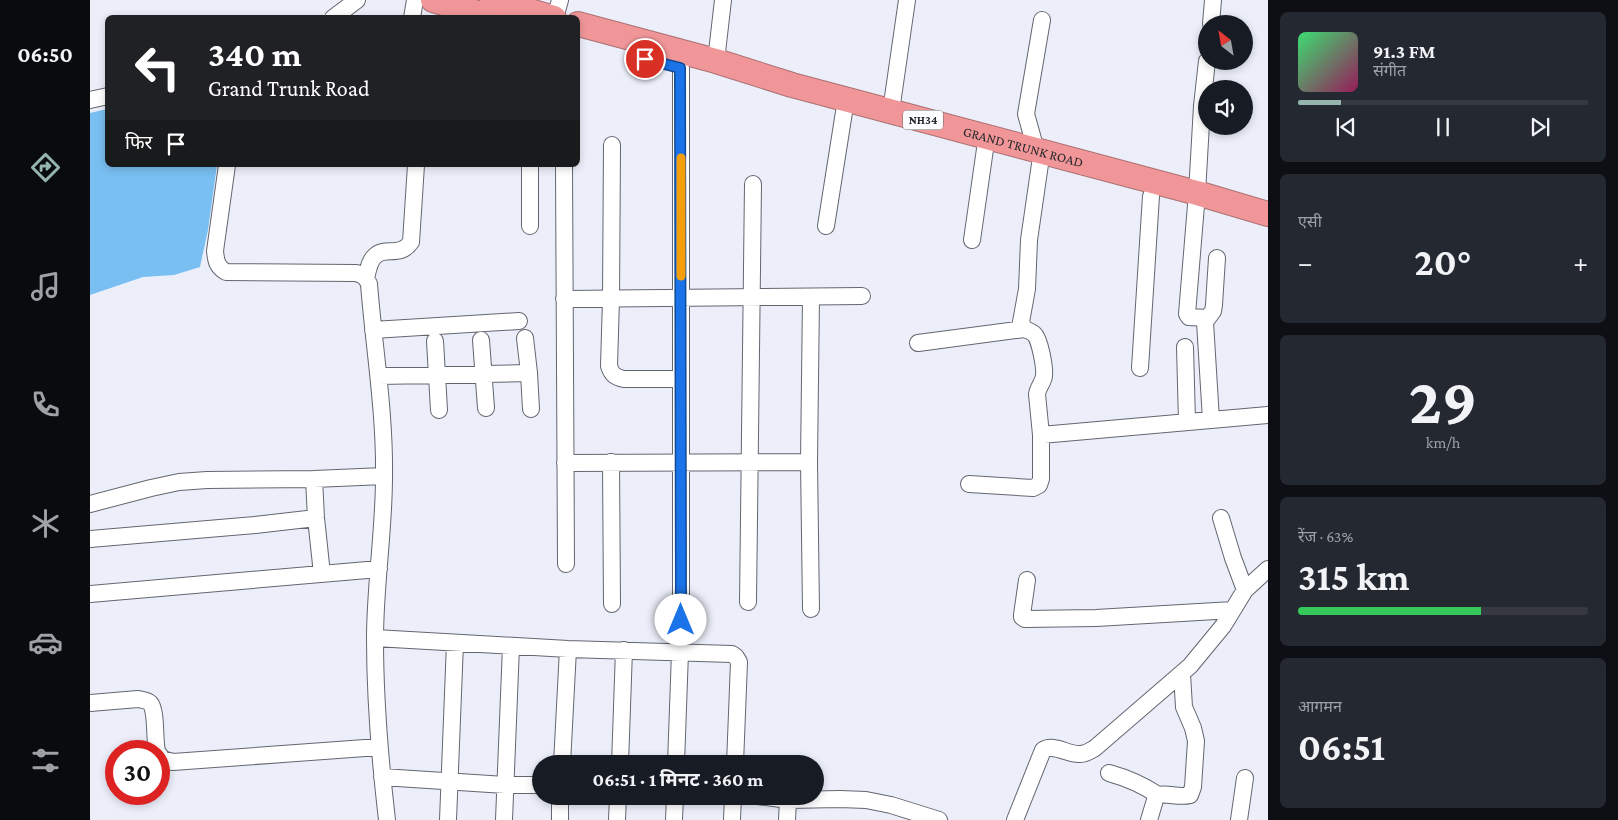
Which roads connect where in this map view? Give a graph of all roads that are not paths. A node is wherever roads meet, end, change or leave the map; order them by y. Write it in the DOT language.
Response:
graph roads {
  1 [pos="357,0"];
  2 [pos="415,0"];
  3 [pos="432,0"];
  4 [pos="492,0"];
  5 [pos="560,0"];
  6 [pos="723,0"];
  7 [pos="907,0"];
  8 [pos="1213,0"];
  9 [pos="337,15"];
  10 [pos="412,15"];
  11 [pos="484,15"];
  12 [pos="544,15"];
  13 [pos="555,15"];
  14 [pos="1212,15"];
  15 [pos="1042,20"];
  16 [pos="580,25"];
  17 [pos="580,41"];
  18 [pos="716,61"];
  19 [pos="680,68"];
  20 [pos="1206,70"];
  21 [pos="105,97"];
  22 [pos="90,100"];
  23 [pos="891,111"];
  24 [pos="844,112"];
  25 [pos="612,146"];
  26 [pos="985,149"];
  27 [pos="1038,157"];
  28 [pos="227,167"];
  29 [pos="416,167"];
  30 [pos="530,167"];
  31 [pos="564,167"];
  32 [pos="752,184"];
  33 [pos="1151,196"];
  34 [pos="1196,201"];
  35 [pos="1268,214"];
  36 [pos="530,226"];
  37 [pos="826,226"];
  38 [pos="1268,229"];
  39 [pos="972,240"];
  40 [pos="1217,258"];
  41 [pos="361,276"];
  42 [pos="862,296"];
  43 [pos="811,297"];
  44 [pos="752,298"];
  45 [pos="564,299"];
  46 [pos="611,299"];
  47 [pos="681,299"];
  48 [pos="1208,318"];
  49 [pos="519,321"];
  50 [pos="1024,329"];
  51 [pos="373,330"];
  52 [pos="525,338"];
  53 [pos="481,340"];
  54 [pos="435,341"];
  55 [pos="918,343"];
  56 [pos="1185,347"];
  57 [pos="1140,368"];
  58 [pos="482,373"];
  59 [pos="529,373"];
  60 [pos="436,374"];
  61 [pos="379,376"];
  62 [pos="681,379"];
  63 [pos="486,408"];
  64 [pos="531,409"];
  65 [pos="439,410"];
  66 [pos="1268,414"];
  67 [pos="1211,420"];
  68 [pos="1187,422"];
  69 [pos="1041,435"];
  70 [pos="610,462"];
  71 [pos="680,462"];
  72 [pos="809,462"];
  73 [pos="565,463"];
  74 [pos="750,463"];
  75 [pos="384,476"];
  76 [pos="314,479"];
  77 [pos="969,484"];
  78 [pos="90,504"];
  79 [pos="316,518"];
  80 [pos="1221,518"];
  81 [pos="90,539"];
  82 [pos="566,564"];
  83 [pos="379,569"];
  84 [pos="1268,569"];
  85 [pos="322,574"];
  86 [pos="1027,580"];
  87 [pos="1245,590"];
  88 [pos="90,594"];
  89 [pos="748,602"];
  90 [pos="612,604"];
  91 [pos="810,610"];
  92 [pos="1233,610"];
  93 [pos="681,620"];
  94 [pos="375,638"];
  95 [pos="455,643"];
  96 [pos="511,646"];
  97 [pos="568,649"];
  98 [pos="624,650"];
  99 [pos="680,652"];
  100 [pos="1182,674"];
  101 [pos="90,703"];
  102 [pos="155,740"];
  103 [pos="379,747"];
  104 [pos="562,755"];
  105 [pos="620,755"];
  106 [pos="676,755"];
  107 [pos="735,755"];
  108 [pos="170,761"];
  109 [pos="1109,773"];
  110 [pos="382,777"];
  111 [pos="1245,778"];
  112 [pos="449,780"];
  113 [pos="505,785"];
  114 [pos="532,785"];
  115 [pos="1158,795"];
  116 [pos="824,799"];
  117 [pos="560,805"];
  118 [pos="618,805"];
  119 [pos="675,805"];
  120 [pos="733,805"];
  121 [pos="788,805"];
  122 [pos="386,820"];
  123 [pos="448,820"];
  124 [pos="504,820"];
  125 [pos="560,820"];
  126 [pos="617,820"];
  127 [pos="674,820"];
  128 [pos="732,820"];
  129 [pos="787,820"];
  130 [pos="939,820"];
  131 [pos="1015,820"];
  132 [pos="1149,820"];
  133 [pos="1239,820"];
  1 -- 9 [label="street"];
  2 -- 10 [label="street"];
  3 -- 11 [label="highway"];
  4 -- 12 [label="highway"];
  5 -- 13 [label="street"];
  6 -- 18 [label="street"];
  7 -- 23 [label="street"];
  8 -- 14 [label="street"];
  15 -- 27 [label="street"];
  16 -- 18 [label="highway, GRAND TRUNK ROAD / NH34"];
  17 -- 19 [label="highway, GRAND TRUNK ROAD / NH34"];
  18 -- 23 [label="highway, GRAND TRUNK ROAD / NH34"];
  19 -- 24 [label="highway, GRAND TRUNK ROAD / NH34"];
  19 -- 47 [label="street"];
  20 -- 34 [label="street"];
  21 -- 22 [label="street"];
  23 -- 27 [label="highway, GRAND TRUNK ROAD / NH34"];
  24 -- 26 [label="highway, GRAND TRUNK ROAD / NH34"];
  24 -- 37 [label="street"];
  25 -- 46 [label="street"];
  26 -- 27 [label="highway, GRAND TRUNK ROAD / NH34"];
  26 -- 39 [label="street"];
  27 -- 33 [label="highway, GRAND TRUNK ROAD / NH34"];
  27 -- 34 [label="highway, GRAND TRUNK ROAD / NH34"];
  27 -- 50 [label="street"];
  28 -- 41 [label="street"];
  29 -- 41 [label="street"];
  30 -- 36 [label="street"];
  31 -- 45 [label="street"];
  32 -- 44 [label="street"];
  33 -- 34 [label="highway, GRAND TRUNK ROAD / NH34"];
  33 -- 57 [label="street"];
  34 -- 35 [label="highway, GRAND TRUNK ROAD / NH34"];
  34 -- 38 [label="highway, GRAND TRUNK ROAD / NH34"];
  34 -- 48 [label="street"];
  40 -- 48 [label="street"];
  41 -- 51 [label="street"];
  42 -- 43 [label="street"];
  43 -- 44 [label="street"];
  43 -- 72 [label="street"];
  44 -- 47 [label="street"];
  44 -- 74 [label="street"];
  45 -- 46 [label="street"];
  45 -- 73 [label="street"];
  46 -- 47 [label="street"];
  46 -- 62 [label="street"];
  47 -- 62 [label="street"];
  48 -- 67 [label="street"];
  49 -- 51 [label="street"];
  50 -- 55 [label="street"];
  50 -- 69 [label="street"];
  51 -- 61 [label="street"];
  52 -- 59 [label="street"];
  53 -- 58 [label="street"];
  54 -- 60 [label="street"];
  56 -- 68 [label="street"];
  58 -- 59 [label="street"];
  58 -- 60 [label="street"];
  58 -- 63 [label="street"];
  59 -- 64 [label="street"];
  60 -- 61 [label="street"];
  60 -- 65 [label="street"];
  61 -- 75 [label="street"];
  62 -- 71 [label="street"];
  66 -- 67 [label="street"];
  67 -- 68 [label="street"];
  68 -- 69 [label="street"];
  69 -- 77 [label="street"];
  70 -- 71 [label="street"];
  70 -- 73 [label="street"];
  70 -- 90 [label="street"];
  71 -- 74 [label="street"];
  71 -- 93 [label="street"];
  72 -- 74 [label="street"];
  72 -- 91 [label="street"];
  73 -- 82 [label="street"];
  74 -- 89 [label="street"];
  75 -- 76 [label="street"];
  75 -- 83 [label="street"];
  76 -- 78 [label="street"];
  76 -- 79 [label="street"];
  79 -- 81 [label="street"];
  79 -- 85 [label="street"];
  80 -- 87 [label="street"];
  83 -- 85 [label="street"];
  83 -- 94 [label="street"];
  84 -- 87 [label="street"];
  85 -- 88 [label="street"];
  86 -- 92 [label="street"];
  87 -- 92 [label="street"];
  92 -- 100 [label="street"];
  94 -- 95 [label="street"];
  94 -- 103 [label="street"];
  95 -- 96 [label="street"];
  95 -- 112 [label="street"];
  96 -- 97 [label="street"];
  96 -- 113 [label="street"];
  97 -- 98 [label="street"];
  97 -- 104 [label="street"];
  98 -- 99 [label="street"];
  98 -- 105 [label="street"];
  99 -- 106 [label="street"];
  99 -- 107 [label="street"];
  100 -- 115 [label="street"];
  100 -- 131 [label="street"];
  101 -- 102 [label="street"];
  103 -- 108 [label="street"];
  103 -- 110 [label="street"];
  109 -- 115 [label="street"];
  110 -- 112 [label="street"];
  110 -- 122 [label="street"];
  111 -- 133 [label="street"];
  112 -- 113 [label="street"];
  112 -- 123 [label="street"];
  113 -- 114 [label="street"];
  113 -- 124 [label="street"];
  115 -- 132 [label="street"];
  116 -- 130 [label="street"];
  117 -- 125 [label="street"];
  118 -- 126 [label="street"];
  119 -- 127 [label="street"];
  120 -- 128 [label="street"];
  121 -- 129 [label="street"];
}
